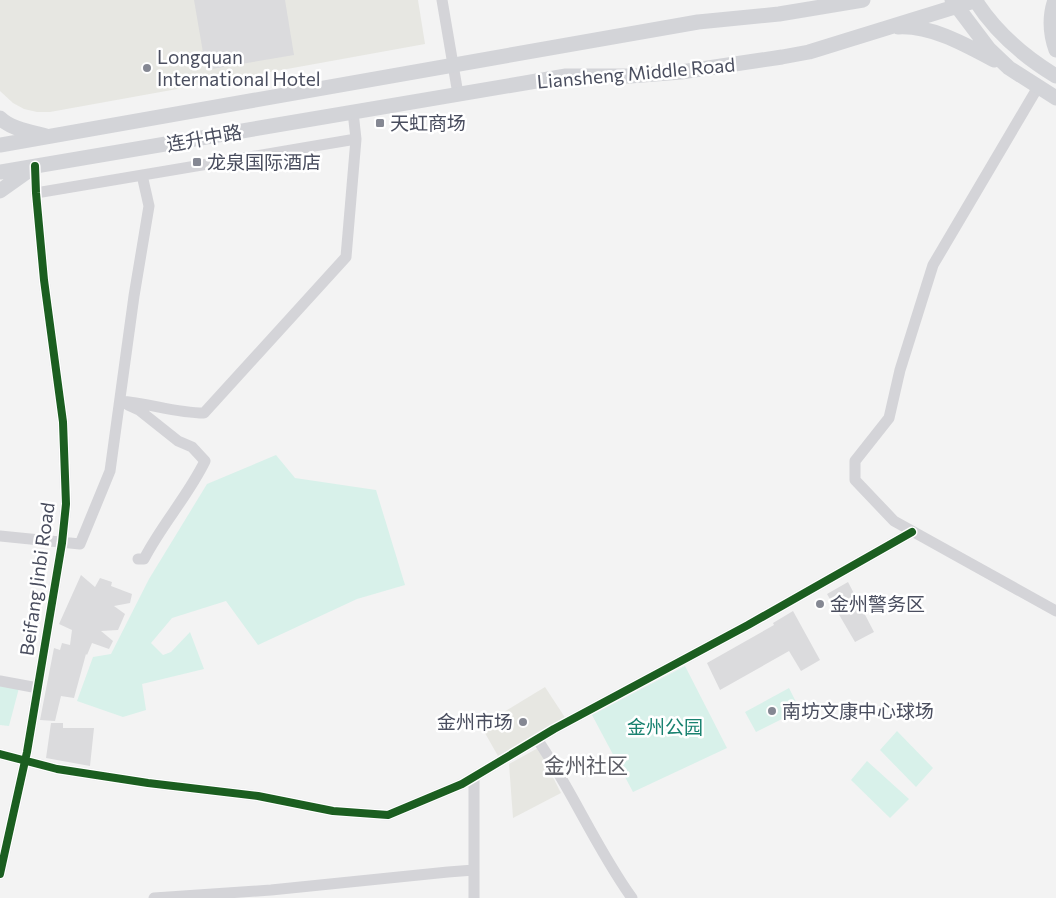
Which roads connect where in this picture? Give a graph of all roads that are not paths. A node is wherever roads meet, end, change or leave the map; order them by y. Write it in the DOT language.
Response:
graph roads {
  1 [pos="442,0"];
  2 [pos="863,0"];
  3 [pos="976,0"];
  4 [pos="1055,0"];
  5 [pos="954,3"];
  6 [pos="887,28"];
  7 [pos="1056,50"];
  8 [pos="453,66"];
  9 [pos="1009,68"];
  10 [pos="1056,76"];
  11 [pos="1038,87"];
  12 [pos="458,94"];
  13 [pos="1056,98"];
  14 [pos="353,112"];
  15 [pos="0,118"];
  16 [pos="50,137"];
  17 [pos="356,139"];
  18 [pos="0,145"];
  19 [pos="35,166"];
  20 [pos="0,172"];
  21 [pos="142,175"];
  22 [pos="0,191"];
  23 [pos="36,193"];
  24 [pos="120,401"];
  25 [pos="912,532"];
  26 [pos="0,536"];
  27 [pos="62,542"];
  28 [pos="138,559"];
  29 [pos="1056,611"];
  30 [pos="0,681"];
  31 [pos="38,688"];
  32 [pos="537,739"];
  33 [pos="0,754"];
  34 [pos="25,760"];
  35 [pos="474,777"];
  36 [pos="474,870"];
  37 [pos="0,874"];
  38 [pos="154,898"];
  39 [pos="474,898"];
  40 [pos="632,898"];
  1 -- 8 [label="street"];
  2 -- 8 [label="main road, Liansheng Middle Road"];
  3 -- 5 [label="main road, Liansheng Middle Road"];
  3 -- 10 [label="main road"];
  4 -- 7 [label="main road"];
  5 -- 6 [label="main road, Liansheng Middle Road"];
  5 -- 9 [label="main road"];
  6 -- 9 [label="main road"];
  6 -- 12 [label="main road, Liansheng Middle Road"];
  8 -- 12 [label="street"];
  8 -- 16 [label="main road, 连升中路"];
  9 -- 11 [label="main road"];
  11 -- 13 [label="main road"];
  11 -- 25 [label="street"];
  12 -- 14 [label="main road, 连升中路"];
  14 -- 17 [label="street"];
  14 -- 19 [label="main road, 连升中路"];
  15 -- 16 [label="main road"];
  16 -- 18 [label="main road, 连升中路"];
  17 -- 21 [label="street"];
  17 -- 24 [label="street"];
  19 -- 20 [label="main road, 连升中路"];
  19 -- 22 [label="main road"];
  19 -- 23 [label="street, Beifang Jinbi Road"];
  21 -- 23 [label="street"];
  21 -- 24 [label="street"];
  23 -- 27 [label="street, Beifang Jinbi Road"];
  24 -- 27 [label="street"];
  24 -- 28 [label="street"];
  25 -- 29 [label="street"];
  25 -- 32 [label="street"];
  26 -- 27 [label="street"];
  27 -- 31 [label="street, Beifang Jinbi Road"];
  30 -- 31 [label="street"];
  31 -- 34 [label="street, Beifang Jinbi Road"];
  32 -- 35 [label="street"];
  32 -- 40 [label="street"];
  33 -- 34 [label="street"];
  34 -- 35 [label="street"];
  34 -- 37 [label="street, Beifang Jinbi Road"];
  35 -- 36 [label="street"];
  36 -- 38 [label="street"];
  36 -- 39 [label="street"];
}
